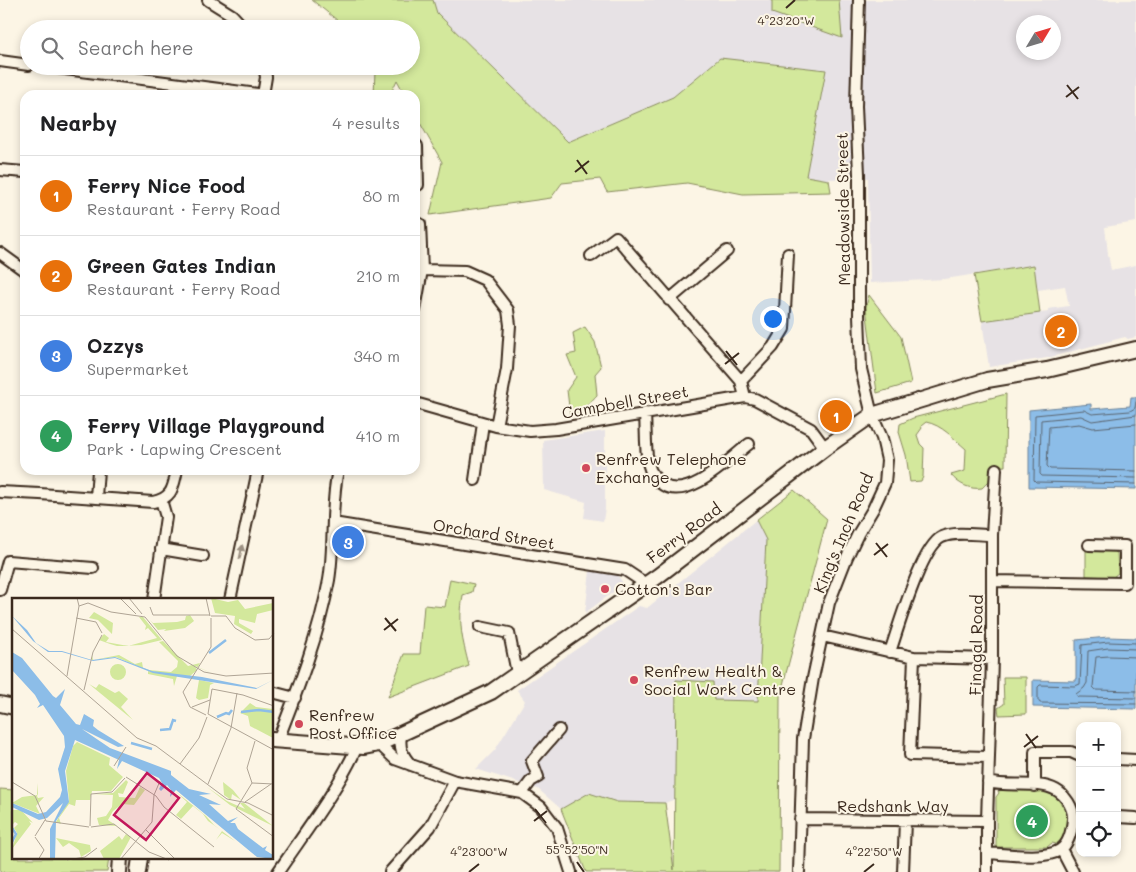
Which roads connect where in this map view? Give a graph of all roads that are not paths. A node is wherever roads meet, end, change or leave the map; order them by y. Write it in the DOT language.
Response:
graph roads {
  1 [pos="208,0"];
  2 [pos="859,0"];
  3 [pos="236,20"];
  4 [pos="0,61"];
  5 [pos="20,64"];
  6 [pos="111,75"];
  7 [pos="266,75"];
  8 [pos="226,90"];
  9 [pos="265,90"];
  10 [pos="0,170"];
  11 [pos="20,172"];
  12 [pos="420,224"];
  13 [pos="727,251"];
  14 [pos="0,253"];
  15 [pos="788,254"];
  16 [pos="591,256"];
  17 [pos="20,267"];
  18 [pos="422,270"];
  19 [pos="420,281"];
  20 [pos="669,300"];
  21 [pos="1136,349"];
  22 [pos="741,381"];
  23 [pos="744,396"];
  24 [pos="420,404"];
  25 [pos="645,413"];
  26 [pos="872,416"];
  27 [pos="483,423"];
  28 [pos="496,426"];
  29 [pos="749,444"];
  30 [pos="825,448"];
  31 [pos="996,469"];
  32 [pos="98,475"];
  33 [pos="176,475"];
  34 [pos="257,475"];
  35 [pos="337,475"];
  36 [pos="474,480"];
  37 [pos="0,492"];
  38 [pos="96,497"];
  39 [pos="161,500"];
  40 [pos="333,523"];
  41 [pos="992,535"];
  42 [pos="1089,545"];
  43 [pos="161,549"];
  44 [pos="203,556"];
  45 [pos="93,568"];
  46 [pos="992,581"];
  47 [pos="646,584"];
  48 [pos="0,590"];
  49 [pos="154,598"];
  50 [pos="230,598"];
  51 [pos="480,627"];
  52 [pos="822,636"];
  53 [pos="890,652"];
  54 [pos="914,657"];
  55 [pos="992,659"];
  56 [pos="517,673"];
  57 [pos="274,693"];
  58 [pos="295,698"];
  59 [pos="559,730"];
  60 [pos="401,735"];
  61 [pos="275,740"];
  62 [pos="379,744"];
  63 [pos="357,747"];
  64 [pos="1076,754"];
  65 [pos="988,757"];
  66 [pos="1121,759"];
  67 [pos="1136,760"];
  68 [pos="412,765"];
  69 [pos="455,781"];
  70 [pos="988,782"];
  71 [pos="1035,786"];
  72 [pos="522,793"];
  73 [pos="1076,816"];
  74 [pos="1121,817"];
  75 [pos="1136,818"];
  76 [pos="800,819"];
  77 [pos="905,821"];
  78 [pos="987,821"];
  79 [pos="1061,849"];
  80 [pos="987,854"];
  81 [pos="278,872"];
  82 [pos="390,872"];
  83 [pos="570,872"];
  84 [pos="799,872"];
  85 [pos="903,872"];
  86 [pos="987,872"];
  87 [pos="1073,872"];
  1 -- 3 [label="street"];
  2 -- 26 [label="street, Meadowside Street"];
  4 -- 5 [label="street"];
  6 -- 8 [label="street"];
  7 -- 9 [label="street"];
  10 -- 11 [label="street"];
  12 -- 18 [label="street"];
  13 -- 20 [label="street"];
  14 -- 17 [label="street"];
  15 -- 22 [label="street"];
  16 -- 20 [label="street"];
  18 -- 19 [label="street"];
  18 -- 28 [label="street"];
  20 -- 22 [label="street"];
  21 -- 26 [label="main road, Ferry Road"];
  22 -- 23 [label="street"];
  23 -- 25 [label="street, Campbell Street"];
  23 -- 30 [label="street"];
  24 -- 27 [label="street, Campbell Street"];
  25 -- 28 [label="street, Campbell Street"];
  25 -- 29 [label="street"];
  26 -- 30 [label="main road, Ferry Road"];
  26 -- 52 [label="street, King's Inch Road"];
  27 -- 28 [label="street, Campbell Street"];
  27 -- 36 [label="street"];
  30 -- 47 [label="main road, Ferry Road"];
  31 -- 41 [label="street, Finagal Road"];
  32 -- 38 [label="street"];
  33 -- 39 [label="street"];
  50 -- 34 [label="street, one-way"];
  35 -- 40 [label="street"];
  37 -- 38 [label="street"];
  38 -- 39 [label="street"];
  39 -- 43 [label="street"];
  40 -- 47 [label="street, Orchard Street"];
  40 -- 58 [label="street"];
  41 -- 46 [label="street, Finagal Road"];
  41 -- 53 [label="street"];
  42 -- 46 [label="street"];
  43 -- 44 [label="street"];
  43 -- 49 [label="street"];
  45 -- 48 [label="street"];
  46 -- 55 [label="street, Finagal Road"];
  47 -- 56 [label="main road, Ferry Road"];
  51 -- 56 [label="street"];
  52 -- 53 [label="street"];
  52 -- 76 [label="street, King's Inch Road"];
  53 -- 54 [label="street"];
  54 -- 55 [label="street"];
  54 -- 65 [label="street"];
  55 -- 65 [label="street, Finagal Road"];
  56 -- 60 [label="main road, Ferry Road"];
  57 -- 58 [label="street"];
  58 -- 61 [label="street"];
  59 -- 72 [label="street"];
  60 -- 62 [label="main road, Ferry Road"];
  60 -- 68 [label="street"];
  61 -- 63 [label="main road, Ferry Road"];
  62 -- 63 [label="main road, Ferry Road"];
  62 -- 68 [label="street"];
  63 -- 81 [label="street"];
  64 -- 71 [label="street"];
  65 -- 70 [label="street, Finagal Road"];
  66 -- 67 [label="street"];
  68 -- 69 [label="street"];
  69 -- 72 [label="street"];
  69 -- 82 [label="street"];
  70 -- 71 [label="street"];
  70 -- 78 [label="street, Finagal Road"];
  71 -- 73 [label="street"];
  72 -- 83 [label="street"];
  73 -- 79 [label="street"];
  74 -- 75 [label="street"];
  76 -- 77 [label="street, Redshank Way"];
  76 -- 84 [label="street, King's Inch Road"];
  77 -- 78 [label="street, Redshank Way"];
  77 -- 85 [label="street"];
  78 -- 80 [label="street, Finagal Road"];
  79 -- 80 [label="street"];
  79 -- 87 [label="street"];
  80 -- 86 [label="street, Finagal Road"];
}
